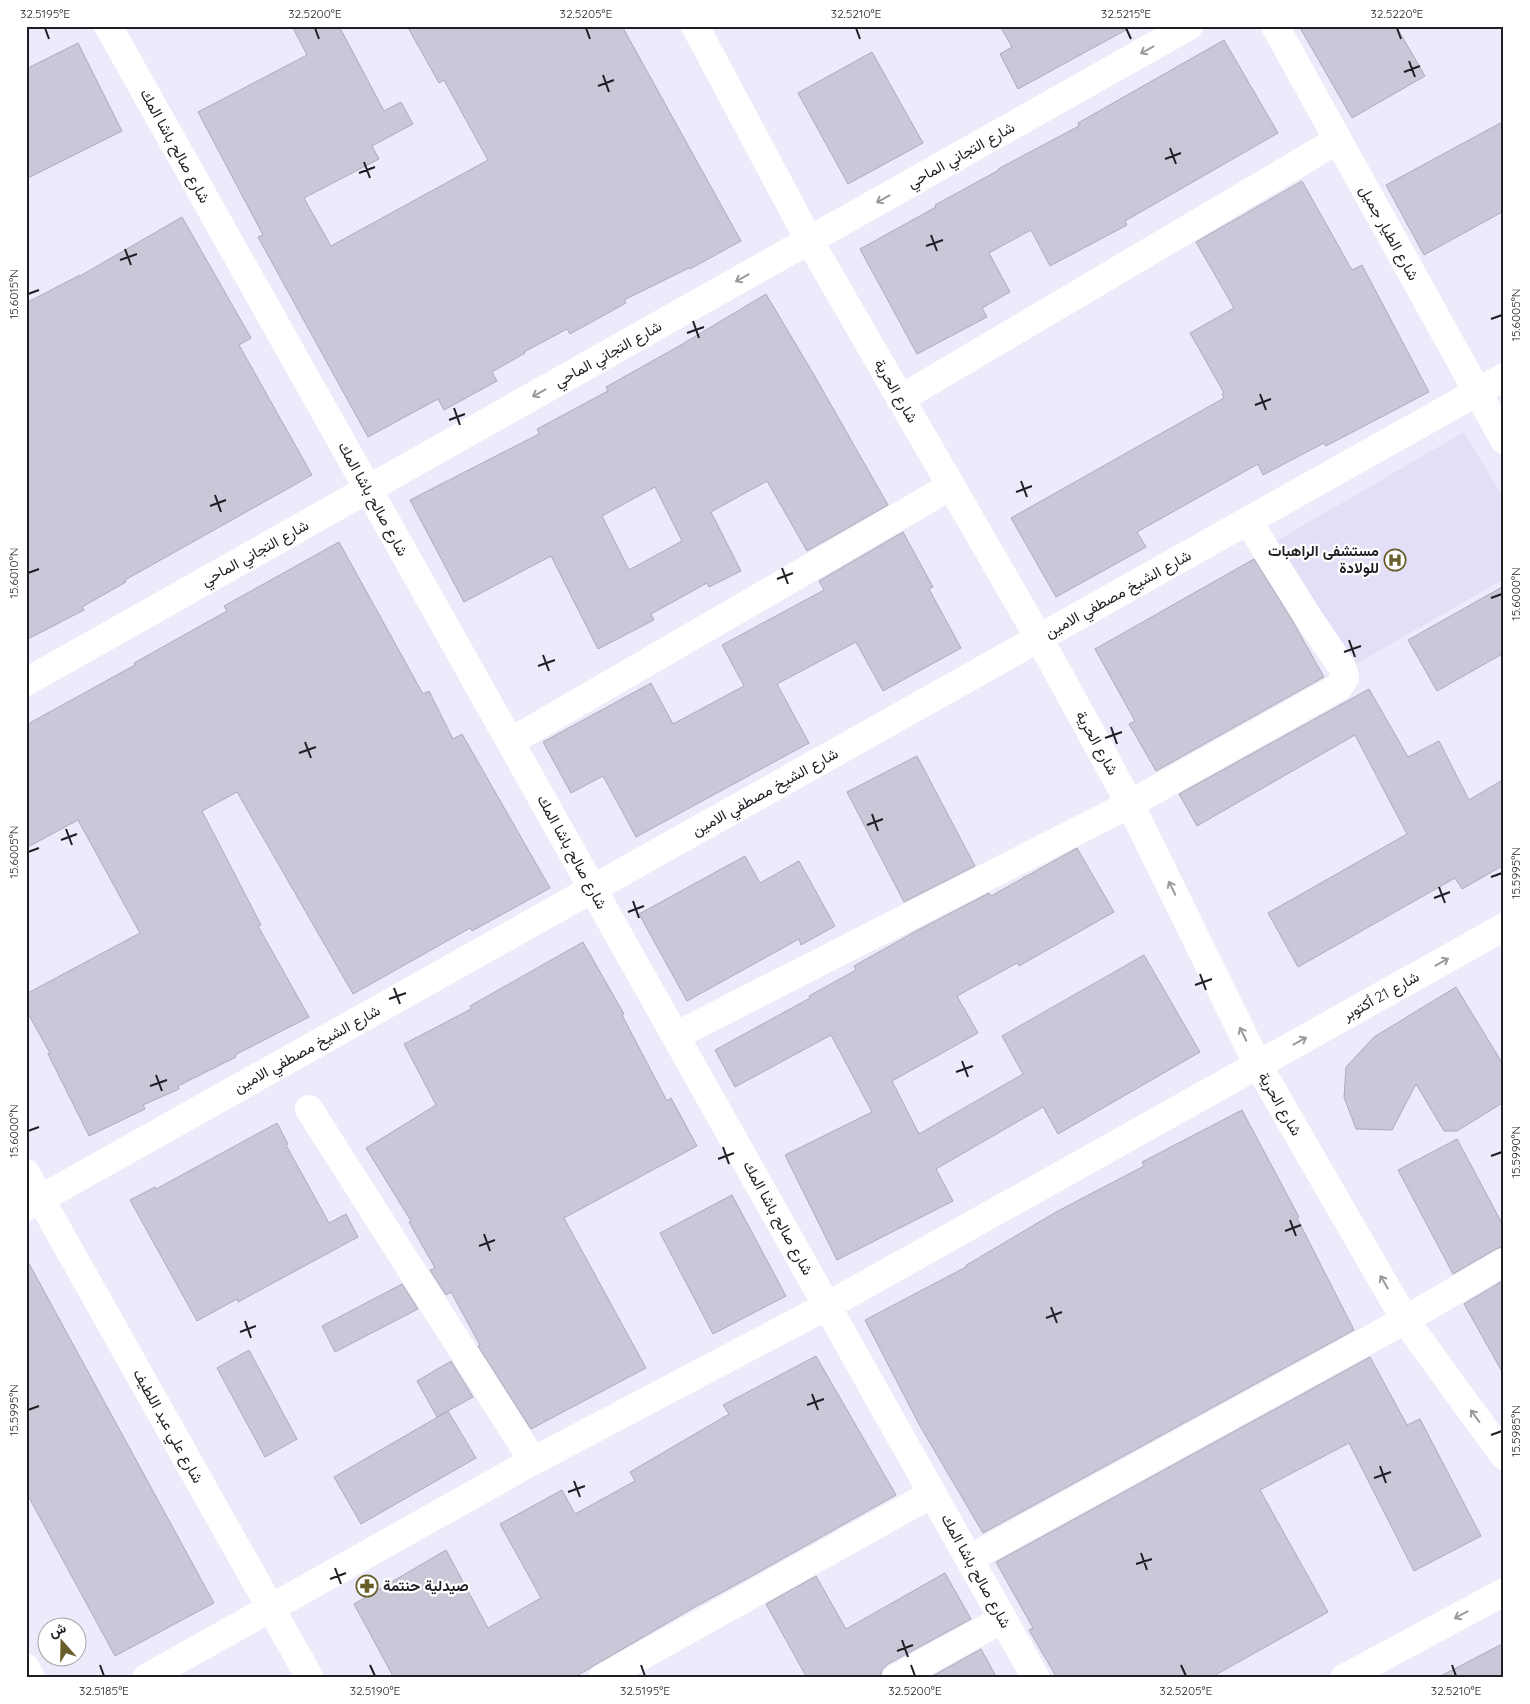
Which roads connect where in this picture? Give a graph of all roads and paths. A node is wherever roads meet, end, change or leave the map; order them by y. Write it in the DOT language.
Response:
graph roads {
  1 [pos="108,26"];
  2 [pos="695,26"];
  3 [pos="1189,26"];
  4 [pos="1275,26"];
  5 [pos="1338,140"];
  6 [pos="809,240"];
  7 [pos="1504,377"];
  8 [pos="1477,392"];
  9 [pos="900,399"];
  10 [pos="1504,440"];
  11 [pos="951,486"];
  12 [pos="368,489"];
  13 [pos="1248,521"];
  14 [pos="1039,638"];
  15 [pos="26,682"];
  16 [pos="510,742"];
  17 [pos="1130,804"];
  18 [pos="592,889"];
  19 [pos="1504,927"];
  20 [pos="675,1036"];
  21 [pos="1258,1065"];
  22 [pos="308,1109"];
  23 [pos="26,1173"];
  24 [pos="33,1203"];
  25 [pos="1504,1262"];
  26 [pos="827,1306"];
  27 [pos="1405,1320"];
  28 [pos="1504,1456"];
  29 [pos="533,1461"];
  30 [pos="932,1494"];
  31 [pos="969,1559"];
  32 [pos="1504,1592"];
  33 [pos="271,1608"];
  34 [pos="1003,1619"];
  35 [pos="26,1668"];
  36 [pos="607,1677"];
  37 [pos="31,1678"];
  38 [pos="146,1678"];
  39 [pos="310,1678"];
  40 [pos="896,1678"];
  41 [pos="1036,1678"];
  42 [pos="1344,1678"];
  1 -- 12 [label="street, شارع صالح باشا المك"];
  2 -- 6 [label="street, شارع الحرية"];
  3 -- 6 [label="street, شارع التجاني الماحي, one-way"];
  4 -- 5 [label="street, شارع الطيار جميل"];
  5 -- 8 [label="street, شارع الطيار جميل"];
  5 -- 9 [label="street"];
  6 -- 9 [label="street, شارع الحرية"];
  6 -- 12 [label="street, شارع التجاني الماحي, one-way"];
  7 -- 8 [label="street, شارع الشيخ مصطفي الامين"];
  8 -- 10 [label="street, شارع الطيار جميل"];
  8 -- 13 [label="street, شارع الشيخ مصطفي الامين"];
  9 -- 11 [label="street, شارع الحرية"];
  11 -- 14 [label="street, شارع الحرية"];
  11 -- 16 [label="street"];
  12 -- 15 [label="street, شارع التجاني الماحي"];
  12 -- 16 [label="street, شارع صالح باشا المك"];
  13 -- 14 [label="street, شارع الشيخ مصطفي الامين"];
  13 -- 17 [label="street"];
  14 -- 17 [label="street, شارع الحرية"];
  14 -- 18 [label="street, شارع الشيخ مصطفي الامين"];
  16 -- 18 [label="street, شارع صالح باشا المك"];
  17 -- 20 [label="street"];
  21 -- 17 [label="street, شارع الحرية, one-way"];
  18 -- 20 [label="street, شارع صالح باشا المك"];
  18 -- 24 [label="street, شارع الشيخ مصطفي الامين"];
  21 -- 19 [label="street, شارع 21 أكتوبر, one-way"];
  20 -- 26 [label="street, شارع صالح باشا المك"];
  21 -- 26 [label="street, شارع 21 أكتوبر"];
  27 -- 21 [label="street, شارع الحرية, one-way"];
  22 -- 29 [label="street"];
  23 -- 24 [label="street, شارع علي عبد اللطيف"];
  24 -- 33 [label="street, شارع علي عبد اللطيف"];
  25 -- 27 [label="street"];
  26 -- 29 [label="street, شارع 21 أكتوبر"];
  26 -- 30 [label="street, شارع صالح باشا المك"];
  28 -- 27 [label="street, شارع الحرية, one-way"];
  27 -- 31 [label="street"];
  29 -- 33 [label="street, شارع 21 أكتوبر"];
  30 -- 31 [label="street, شارع صالح باشا المك"];
  30 -- 36 [label="street"];
  31 -- 34 [label="street, شارع صالح باشا المك"];
  32 -- 42 [label="street, one-way"];
  33 -- 38 [label="street, شارع 21 أكتوبر"];
  33 -- 39 [label="street, شارع علي عبد اللطيف"];
  34 -- 40 [label="street"];
  34 -- 41 [label="street, شارع صالح باشا المك"];
  35 -- 37 [label="street"];
}
